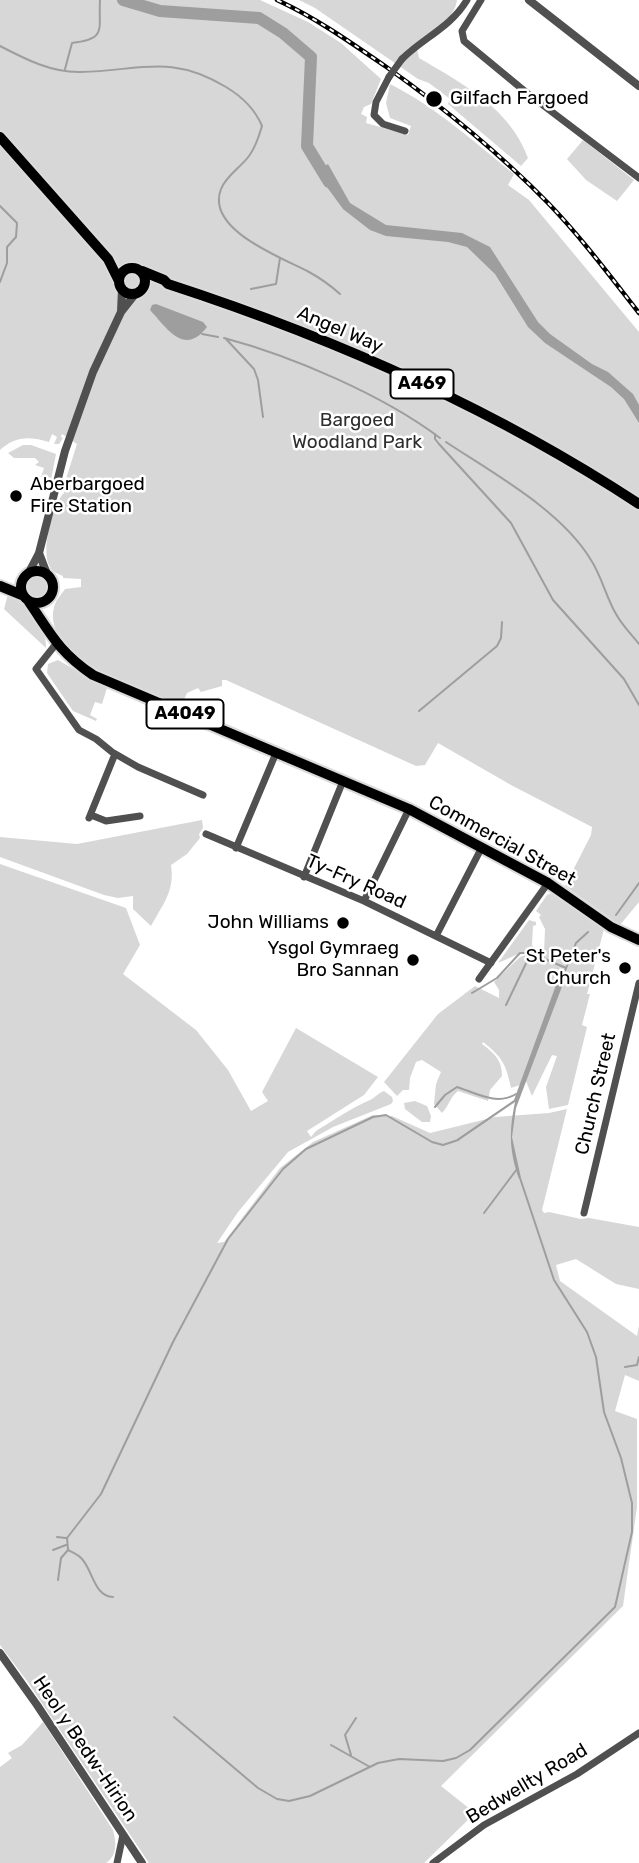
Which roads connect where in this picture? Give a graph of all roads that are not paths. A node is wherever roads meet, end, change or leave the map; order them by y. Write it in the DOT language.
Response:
graph roads {
  1 [pos="467,0"];
  2 [pos="481,0"];
  3 [pos="529,0"];
  4 [pos="639,86"];
  5 [pos="405,131"];
  6 [pos="0,137"];
  7 [pos="639,178"];
  8 [pos="108,259"];
  9 [pos="126,269"];
  10 [pos="142,271"];
  11 [pos="168,284"];
  12 [pos="120,285"];
  13 [pos="140,291"];
  14 [pos="121,312"];
  15 [pos="639,504"];
  16 [pos="38,553"];
  17 [pos="47,574"];
  18 [pos="25,577"];
  19 [pos="0,586"];
  20 [pos="26,599"];
  21 [pos="49,599"];
  22 [pos="45,622"];
  23 [pos="56,644"];
  24 [pos="276,753"];
  25 [pos="115,754"];
  26 [pos="344,781"];
  27 [pos="190,790"];
  28 [pos="203,795"];
  29 [pos="187,799"];
  30 [pos="409,809"];
  31 [pos="140,816"];
  32 [pos="206,834"];
  33 [pos="482,847"];
  34 [pos="236,848"];
  35 [pos="304,877"];
  36 [pos="548,883"];
  37 [pos="364,901"];
  38 [pos="436,936"];
  39 [pos="639,940"];
  40 [pos="491,963"];
  41 [pos="479,979"];
  42 [pos="639,983"];
  43 [pos="584,1213"];
  44 [pos="0,1653"];
  45 [pos="639,1733"];
  46 [pos="123,1835"];
  47 [pos="117,1863"];
  48 [pos="142,1863"];
  49 [pos="433,1863"];
  1 -- 5 [label="street, bridge"];
  2 -- 7 [label="street"];
  3 -- 4 [label="street"];
  6 -- 8 [label="main road, A469"];
  8 -- 9 [label="main road, A469"];
  8 -- 12 [label="main road, A469"];
  9 -- 10 [label="main road, A469"];
  9 -- 12 [label="main road"];
  10 -- 11 [label="main road, Angel Way / A469"];
  10 -- 13 [label="main road"];
  11 -- 13 [label="main road, Angel Way / A469"];
  11 -- 15 [label="main road, Angel Way / A469"];
  12 -- 13 [label="main road, A469"];
  12 -- 14 [label="street"];
  13 -- 14 [label="street"];
  14 -- 16 [label="street"];
  16 -- 17 [label="street"];
  16 -- 18 [label="street"];
  17 -- 18 [label="main road, A4049"];
  17 -- 21 [label="main road"];
  18 -- 19 [label="main road, A4049"];
  18 -- 20 [label="main road"];
  19 -- 20 [label="main road, A4049"];
  20 -- 21 [label="main road"];
  20 -- 22 [label="main road, A4049"];
  21 -- 22 [label="main road"];
  22 -- 23 [label="main road, A4049"];
  23 -- 24 [label="main road, A4049"];
  23 -- 25 [label="street"];
  24 -- 26 [label="main road, A4049"];
  24 -- 34 [label="street"];
  25 -- 27 [label="street"];
  25 -- 31 [label="street"];
  26 -- 30 [label="main road, Commercial Street / A4049"];
  26 -- 35 [label="street"];
  27 -- 28 [label="street"];
  27 -- 29 [label="street"];
  30 -- 33 [label="main road, Commercial Street / A4049"];
  30 -- 37 [label="street"];
  32 -- 34 [label="street, Ty-Fry Road"];
  33 -- 36 [label="main road, Commercial Street / A4049"];
  33 -- 38 [label="street"];
  34 -- 35 [label="street, Ty-Fry Road"];
  35 -- 37 [label="street, Ty-Fry Road"];
  36 -- 39 [label="main road, Commercial Street / A4049"];
  36 -- 40 [label="street"];
  37 -- 38 [label="street, Ty-Fry Road"];
  38 -- 40 [label="street, Ty-Fry Road"];
  40 -- 41 [label="street"];
  42 -- 43 [label="street, Church Street"];
  44 -- 46 [label="street, Heol y Bedw-Hirion"];
  45 -- 49 [label="street, Bedwellty Road"];
  46 -- 47 [label="street"];
  46 -- 48 [label="street, Heol y Bedw-Hirion"];
}
